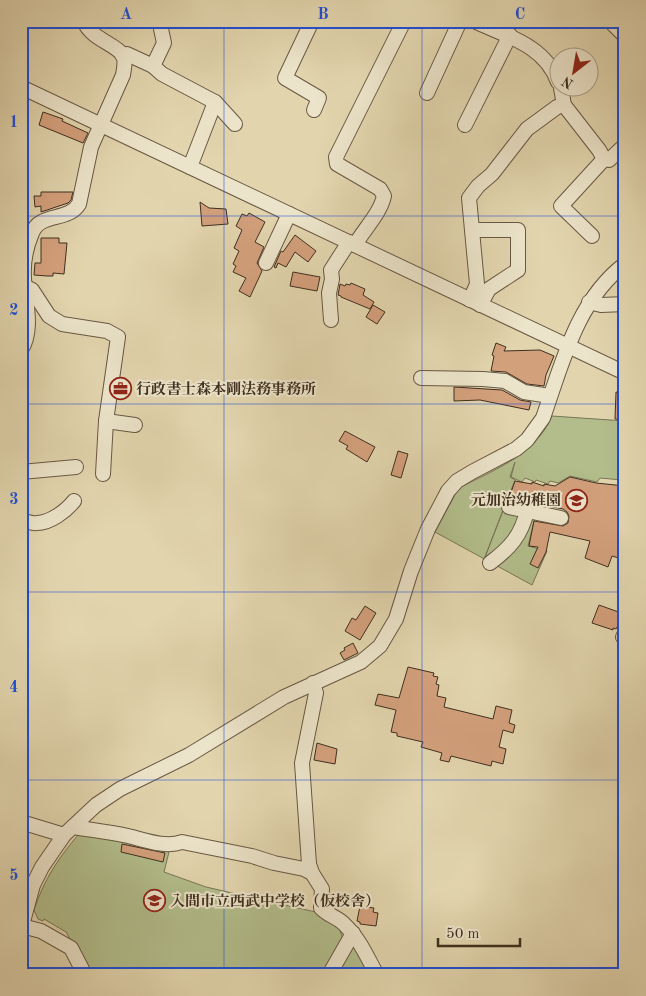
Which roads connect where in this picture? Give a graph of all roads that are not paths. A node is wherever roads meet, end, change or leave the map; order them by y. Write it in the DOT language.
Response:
graph roads {
  1 [pos="84,21"];
  2 [pos="164,21"];
  3 [pos="312,21"];
  4 [pos="404,21"];
  5 [pos="460,21"];
  6 [pos="610,21"];
  7 [pos="479,22"];
  8 [pos="510,35"];
  9 [pos="625,36"];
  10 [pos="122,55"];
  11 [pos="548,64"];
  12 [pos="153,66"];
  13 [pos="21,87"];
  14 [pos="428,93"];
  15 [pos="562,98"];
  16 [pos="215,102"];
  17 [pos="564,105"];
  18 [pos="314,110"];
  19 [pos="235,124"];
  20 [pos="101,125"];
  21 [pos="465,125"];
  22 [pos="625,145"];
  23 [pos="604,159"];
  24 [pos="190,167"];
  25 [pos="290,214"];
  26 [pos="472,230"];
  27 [pos="592,236"];
  28 [pos="352,244"];
  29 [pos="23,260"];
  30 [pos="266,263"];
  31 [pos="625,264"];
  32 [pos="625,277"];
  33 [pos="609,278"];
  34 [pos="26,287"];
  35 [pos="475,302"];
  36 [pos="589,302"];
  37 [pos="625,304"];
  38 [pos="331,320"];
  39 [pos="569,347"];
  40 [pos="21,350"];
  41 [pos="625,374"];
  42 [pos="421,378"];
  43 [pos="550,396"];
  44 [pos="106,422"];
  45 [pos="135,425"];
  46 [pos="76,467"];
  47 [pos="21,472"];
  48 [pos="103,474"];
  49 [pos="74,501"];
  50 [pos="508,507"];
  51 [pos="527,511"];
  52 [pos="561,518"];
  53 [pos="21,520"];
  54 [pos="490,563"];
  55 [pos="313,683"];
  56 [pos="21,822"];
  57 [pos="68,831"];
  58 [pos="312,872"];
  59 [pos="22,928"];
  60 [pos="353,933"];
  61 [pos="85,975"];
  62 [pos="329,975"];
  63 [pos="377,975"];
  1 -- 10 [label="street"];
  2 -- 12 [label="street"];
  3 -- 18 [label="street"];
  4 -- 28 [label="street"];
  5 -- 14 [label="street"];
  6 -- 9 [label="street"];
  7 -- 8 [label="street"];
  8 -- 11 [label="street"];
  8 -- 21 [label="street"];
  10 -- 12 [label="street"];
  10 -- 20 [label="street"];
  12 -- 16 [label="street"];
  13 -- 20 [label="street"];
  15 -- 17 [label="street"];
  16 -- 19 [label="street"];
  16 -- 24 [label="street"];
  17 -- 23 [label="street"];
  17 -- 26 [label="street"];
  20 -- 24 [label="street"];
  20 -- 29 [label="street"];
  22 -- 23 [label="street"];
  23 -- 27 [label="street"];
  24 -- 25 [label="street"];
  25 -- 28 [label="street"];
  25 -- 30 [label="street"];
  26 -- 35 [label="street"];
  26 -- 35 [label="street"];
  28 -- 35 [label="street"];
  28 -- 38 [label="street"];
  29 -- 34 [label="street"];
  31 -- 33 [label="street"];
  32 -- 33 [label="street"];
  33 -- 36 [label="street"];
  34 -- 40 [label="street"];
  34 -- 44 [label="street"];
  35 -- 39 [label="street"];
  36 -- 37 [label="street"];
  36 -- 39 [label="street"];
  39 -- 41 [label="street"];
  39 -- 43 [label="street"];
  42 -- 43 [label="street"];
  43 -- 55 [label="street"];
  44 -- 45 [label="street"];
  44 -- 48 [label="street"];
  46 -- 47 [label="street"];
  49 -- 53 [label="street"];
  50 -- 51 [label="street"];
  51 -- 52 [label="street"];
  51 -- 54 [label="street"];
  55 -- 57 [label="street"];
  55 -- 58 [label="street"];
  56 -- 57 [label="street"];
  57 -- 58 [label="street"];
  57 -- 59 [label="street"];
  58 -- 60 [label="street"];
  59 -- 61 [label="street"];
  60 -- 62 [label="street"];
  60 -- 63 [label="street"];
}
